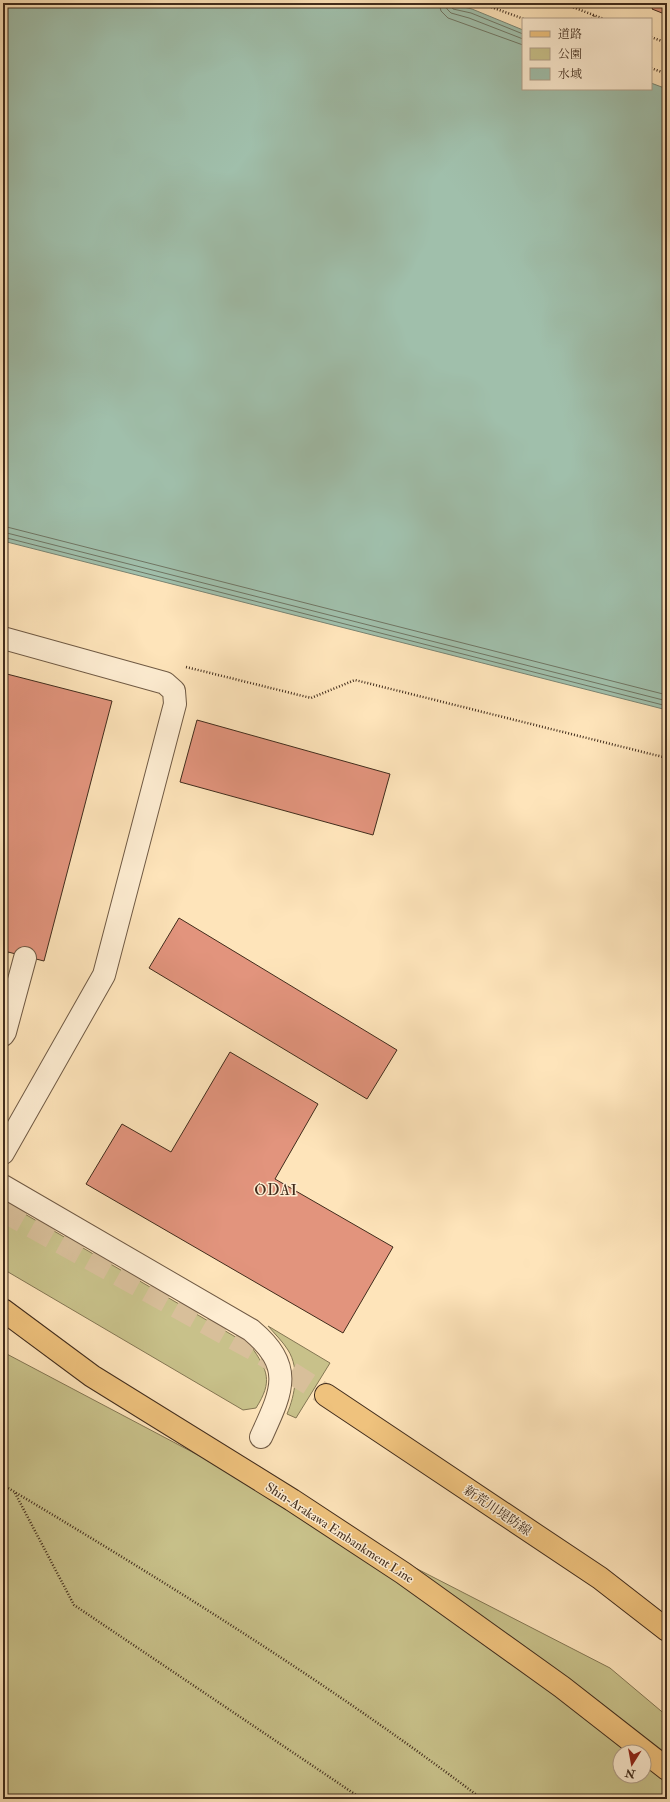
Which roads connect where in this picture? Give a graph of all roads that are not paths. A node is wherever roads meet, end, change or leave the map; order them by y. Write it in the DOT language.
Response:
graph roads {
  1 [pos="3,638"];
  2 [pos="25,958"];
  3 [pos="3,1035"];
  4 [pos="3,1153"];
  5 [pos="3,1186"];
  6 [pos="3,1310"];
  7 [pos="326,1395"];
  8 [pos="261,1437"];
  9 [pos="667,1630"];
  10 [pos="667,1769"];
  1 -- 4 [label="street"];
  2 -- 3 [label="street"];
  5 -- 8 [label="street"];
  6 -- 10 [label="main road, Shin-Arakawa Embankment Line"];
  7 -- 9 [label="main road, 新荒川堤防線"];
}
